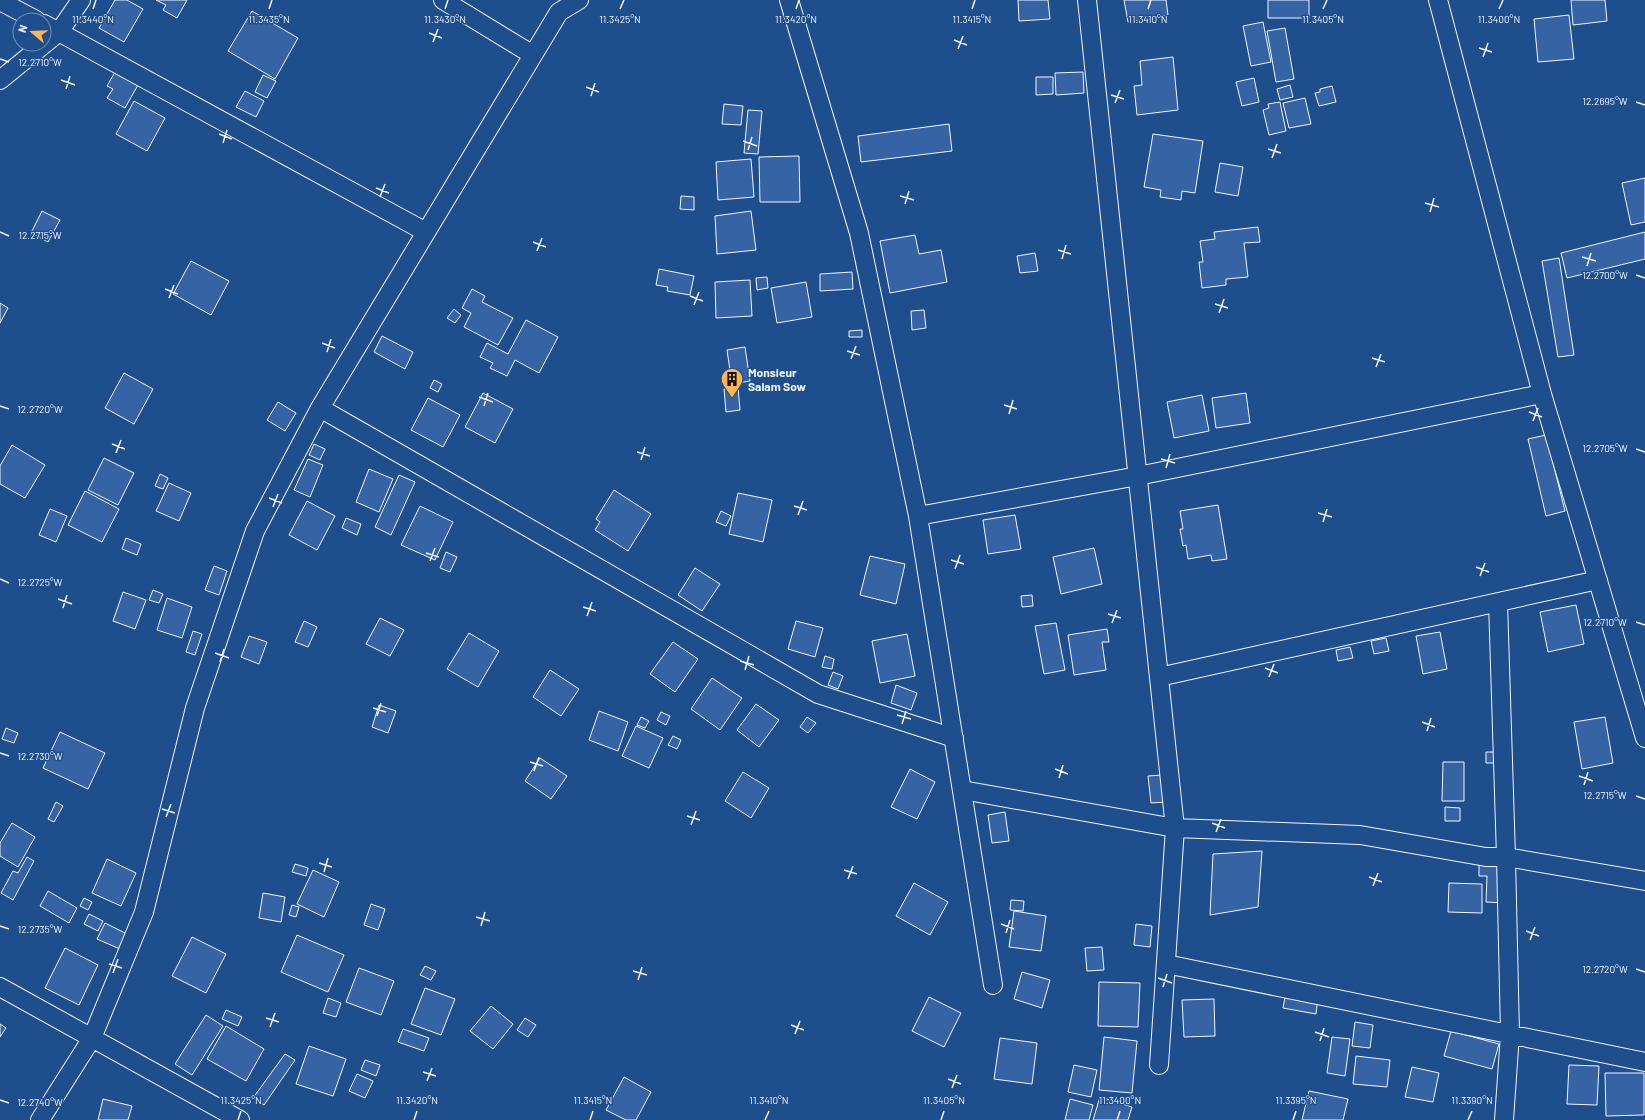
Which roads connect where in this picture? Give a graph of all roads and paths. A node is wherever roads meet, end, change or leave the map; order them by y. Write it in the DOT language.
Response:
graph roads {
  1 [pos="81,0"];
  2 [pos="443,0"];
  3 [pos="579,0"];
  4 [pos="789,0"];
  5 [pos="1087,0"];
  6 [pos="1438,0"];
  7 [pos="0,1"];
  8 [pos="21,12"];
  9 [pos="52,27"];
  10 [pos="52,29"];
  11 [pos="27,52"];
  12 [pos="533,55"];
  13 [pos="0,80"];
  14 [pos="426,232"];
  15 [pos="1542,394"];
  16 [pos="320,408"];
  17 [pos="1138,476"];
  18 [pos="918,516"];
  19 [pos="1598,580"];
  20 [pos="1498,602"];
  21 [pos="1159,677"];
  22 [pos="954,738"];
  23 [pos="1645,738"];
  24 [pos="962,790"];
  25 [pos="1175,828"];
  26 [pos="1506,856"];
  27 [pos="1645,881"];
  28 [pos="1166,964"];
  29 [pos="993,985"];
  30 [pos="0,987"];
  31 [pos="1510,1034"];
  32 [pos="92,1038"];
  33 [pos="1645,1062"];
  34 [pos="1159,1065"];
  35 [pos="40,1120"];
  36 [pos="240,1120"];
  37 [pos="1504,1120"];
  1 -- 9 [label="street"];
  2 -- 12 [label="street"];
  3 -- 12 [label="street"];
  4 -- 18 [label="street"];
  5 -- 17 [label="street"];
  6 -- 15 [label="street"];
  7 -- 8 [label="street"];
  10 -- 14 [label="street"];
  11 -- 13 [label="street"];
  12 -- 14 [label="street"];
  14 -- 16 [label="street"];
  15 -- 17 [label="street"];
  15 -- 19 [label="street"];
  16 -- 22 [label="street"];
  16 -- 32 [label="street"];
  17 -- 18 [label="street"];
  17 -- 21 [label="street"];
  18 -- 22 [label="street"];
  19 -- 20 [label="street"];
  19 -- 23 [label="street"];
  20 -- 21 [label="street"];
  20 -- 26 [label="street"];
  21 -- 25 [label="street"];
  22 -- 24 [label="street"];
  24 -- 25 [label="street"];
  24 -- 29 [label="street"];
  25 -- 26 [label="street"];
  25 -- 28 [label="street"];
  26 -- 27 [label="street"];
  26 -- 31 [label="street"];
  28 -- 31 [label="street"];
  28 -- 34 [label="street"];
  30 -- 32 [label="street"];
  31 -- 33 [label="street"];
  31 -- 37 [label="street"];
  32 -- 35 [label="street"];
  32 -- 36 [label="street"];
}
